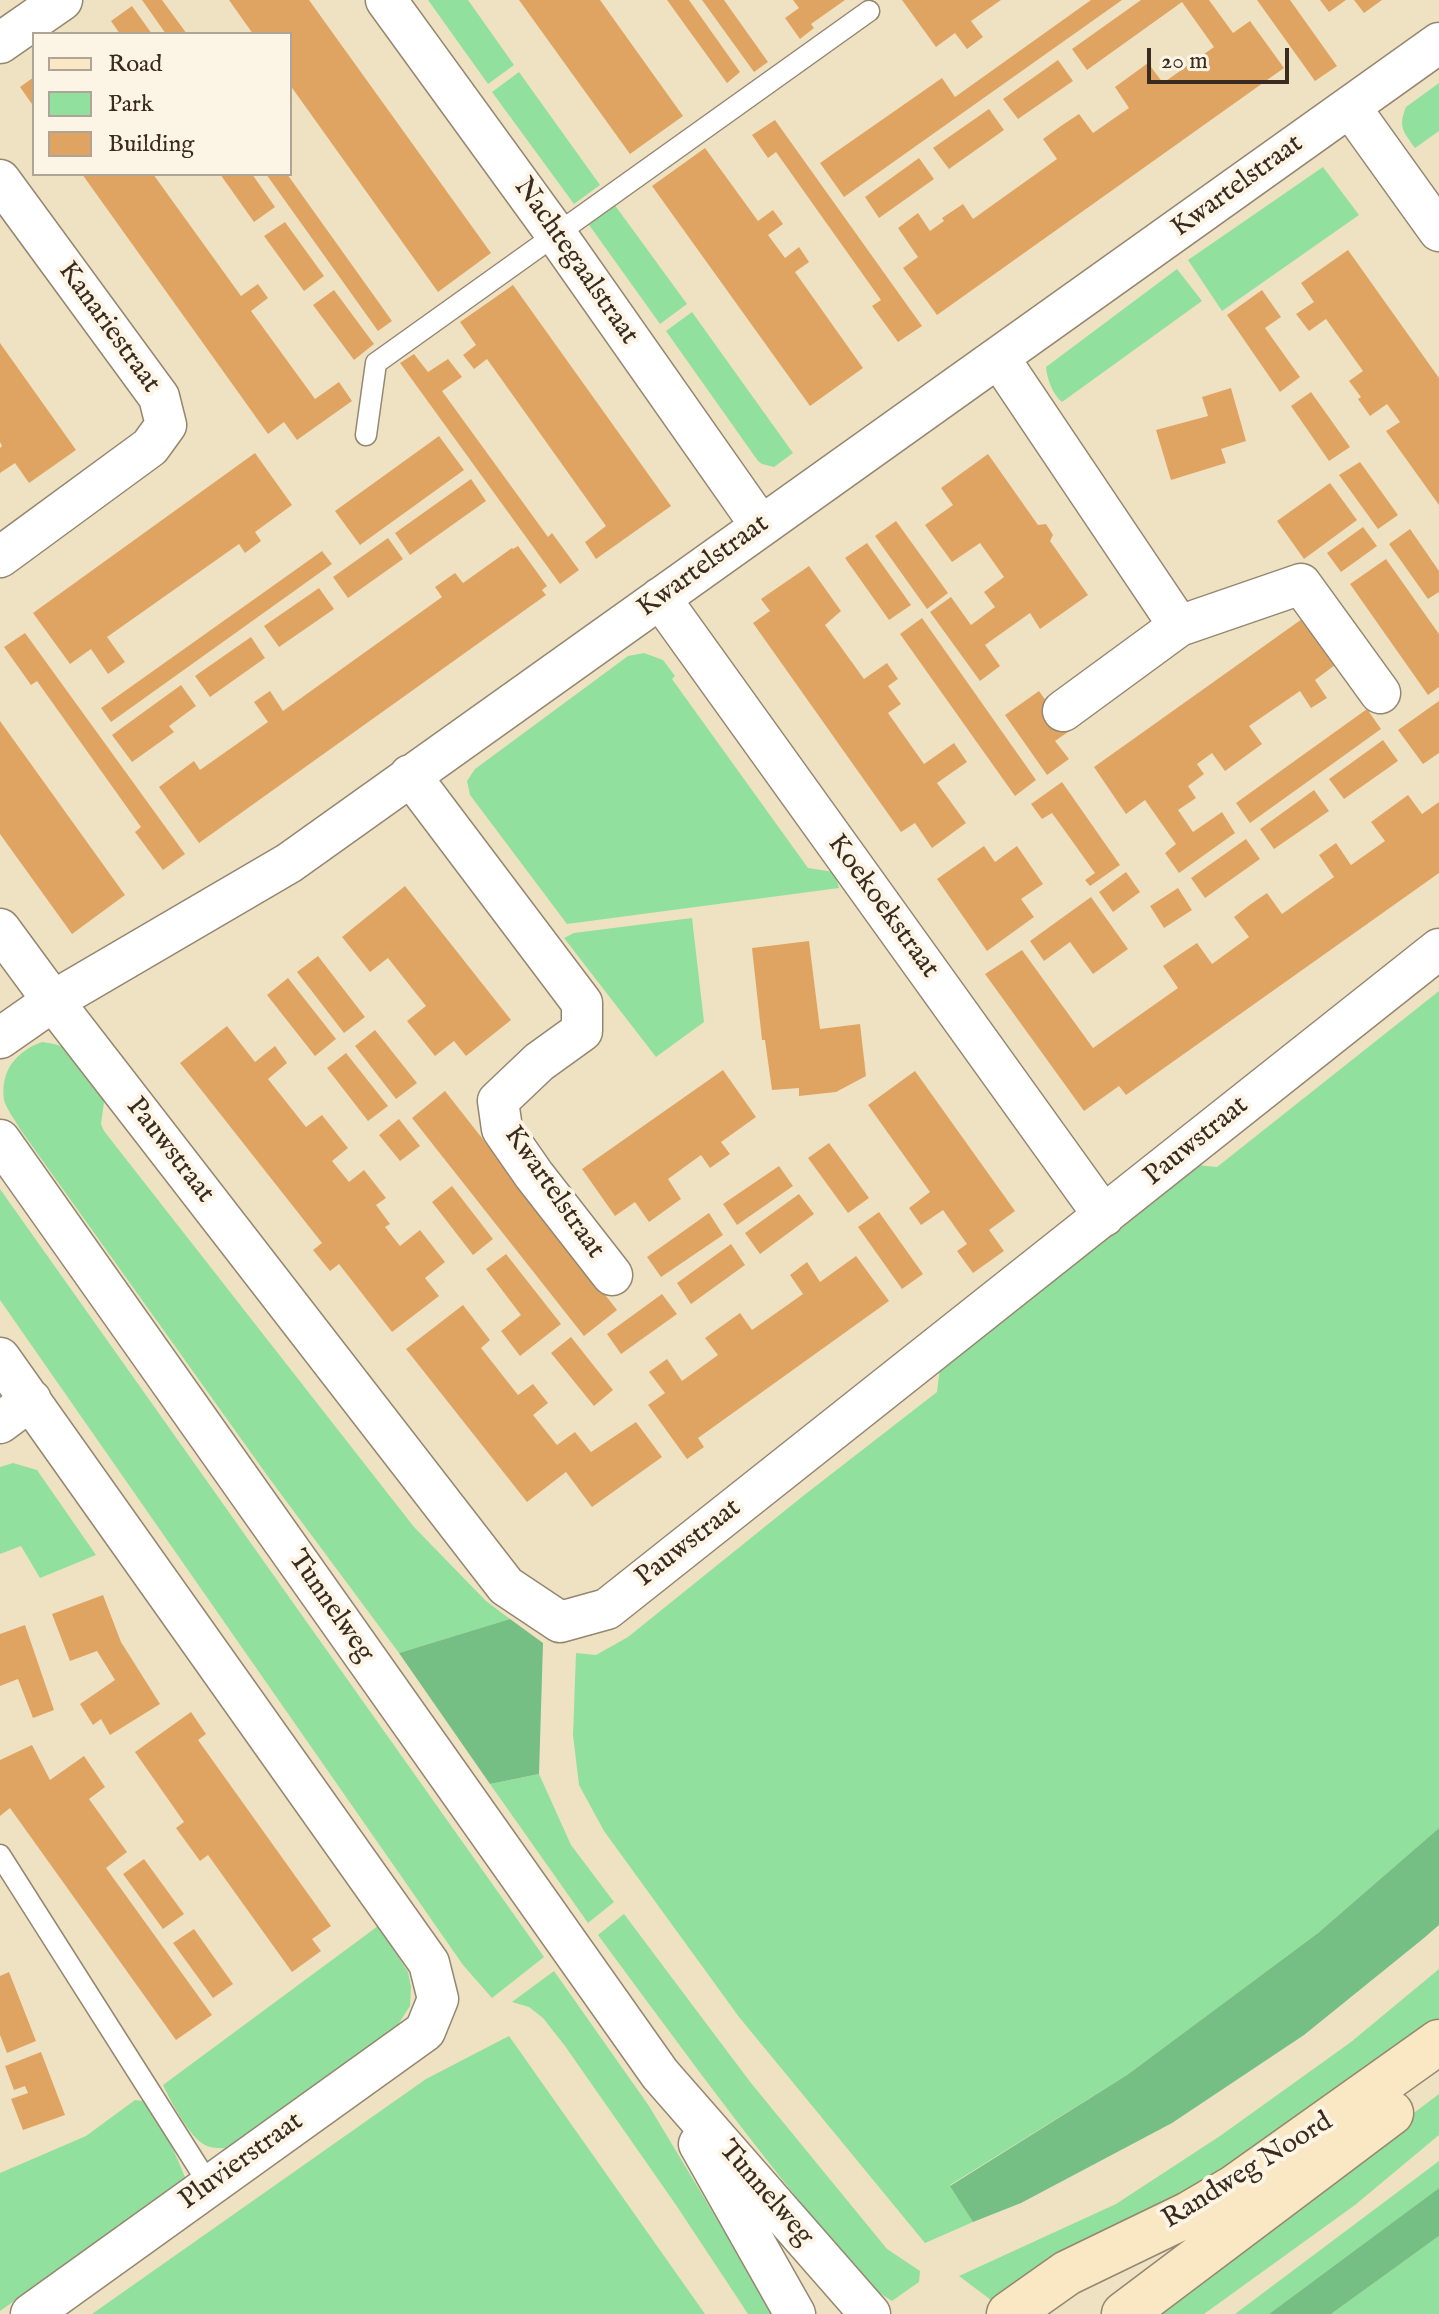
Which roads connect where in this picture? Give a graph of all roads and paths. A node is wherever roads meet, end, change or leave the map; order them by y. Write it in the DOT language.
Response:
graph roads {
  1 [pos="62,0"];
  2 [pos="386,0"];
  3 [pos="869,11"];
  4 [pos="0,43"];
  5 [pos="1439,43"];
  6 [pos="1350,107"];
  7 [pos="0,180"];
  8 [pos="1439,231"];
  9 [pos="556,234"];
  10 [pos="999,358"];
  11 [pos="366,435"];
  12 [pos="761,526"];
  13 [pos="0,557"];
  14 [pos="660,598"];
  15 [pos="1179,626"];
  16 [pos="1380,693"];
  17 [pos="1063,711"];
  18 [pos="410,775"];
  19 [pos="0,929"];
  20 [pos="1439,949"];
  21 [pos="53,1001"];
  22 [pos="0,1038"];
  23 [pos="0,1140"];
  24 [pos="1104,1216"];
  25 [pos="612,1275"];
  26 [pos="0,1358"];
  27 [pos="15,1412"];
  28 [pos="0,1855"];
  29 [pos="1439,2042"];
  30 [pos="660,2074"];
  31 [pos="1439,2076"];
  32 [pos="210,2186"];
  33 [pos="31,2314"];
  34 [pos="795,2314"];
  35 [pos="870,2314"];
  36 [pos="1009,2314"];
  37 [pos="1124,2314"];
  1 -- 4 [label="street"];
  2 -- 9 [label="street, Nachtegaalstraat"];
  3 -- 9 [label="lane"];
  5 -- 6 [label="street, Kwartelstraat"];
  6 -- 8 [label="street"];
  6 -- 10 [label="street, Kwartelstraat"];
  7 -- 13 [label="street, Kanariestraat"];
  9 -- 11 [label="lane"];
  9 -- 12 [label="street, Nachtegaalstraat"];
  10 -- 12 [label="street, Kwartelstraat"];
  10 -- 15 [label="street"];
  12 -- 14 [label="street, Kwartelstraat"];
  14 -- 18 [label="street, Kwartelstraat"];
  14 -- 24 [label="street, Koekoekstraat"];
  15 -- 16 [label="street"];
  15 -- 17 [label="street"];
  18 -- 21 [label="street, Kwartelstraat"];
  18 -- 25 [label="street, Kwartelstraat"];
  19 -- 21 [label="street"];
  20 -- 24 [label="street, Pauwstraat"];
  21 -- 22 [label="street, Kwartelstraat"];
  21 -- 24 [label="street, Pauwstraat"];
  23 -- 30 [label="street, Tunnelweg"];
  26 -- 27 [label="street"];
  27 -- 32 [label="street, Pluvierstraat"];
  28 -- 32 [label="lane"];
  29 -- 36 [label="main road, Randweg Noord"];
  30 -- 34 [label="street, Tunnelweg"];
  30 -- 35 [label="street, Tunnelweg"];
  31 -- 37 [label="main road, Randweg Noord"];
  32 -- 33 [label="street, Pluvierstraat"];
}
